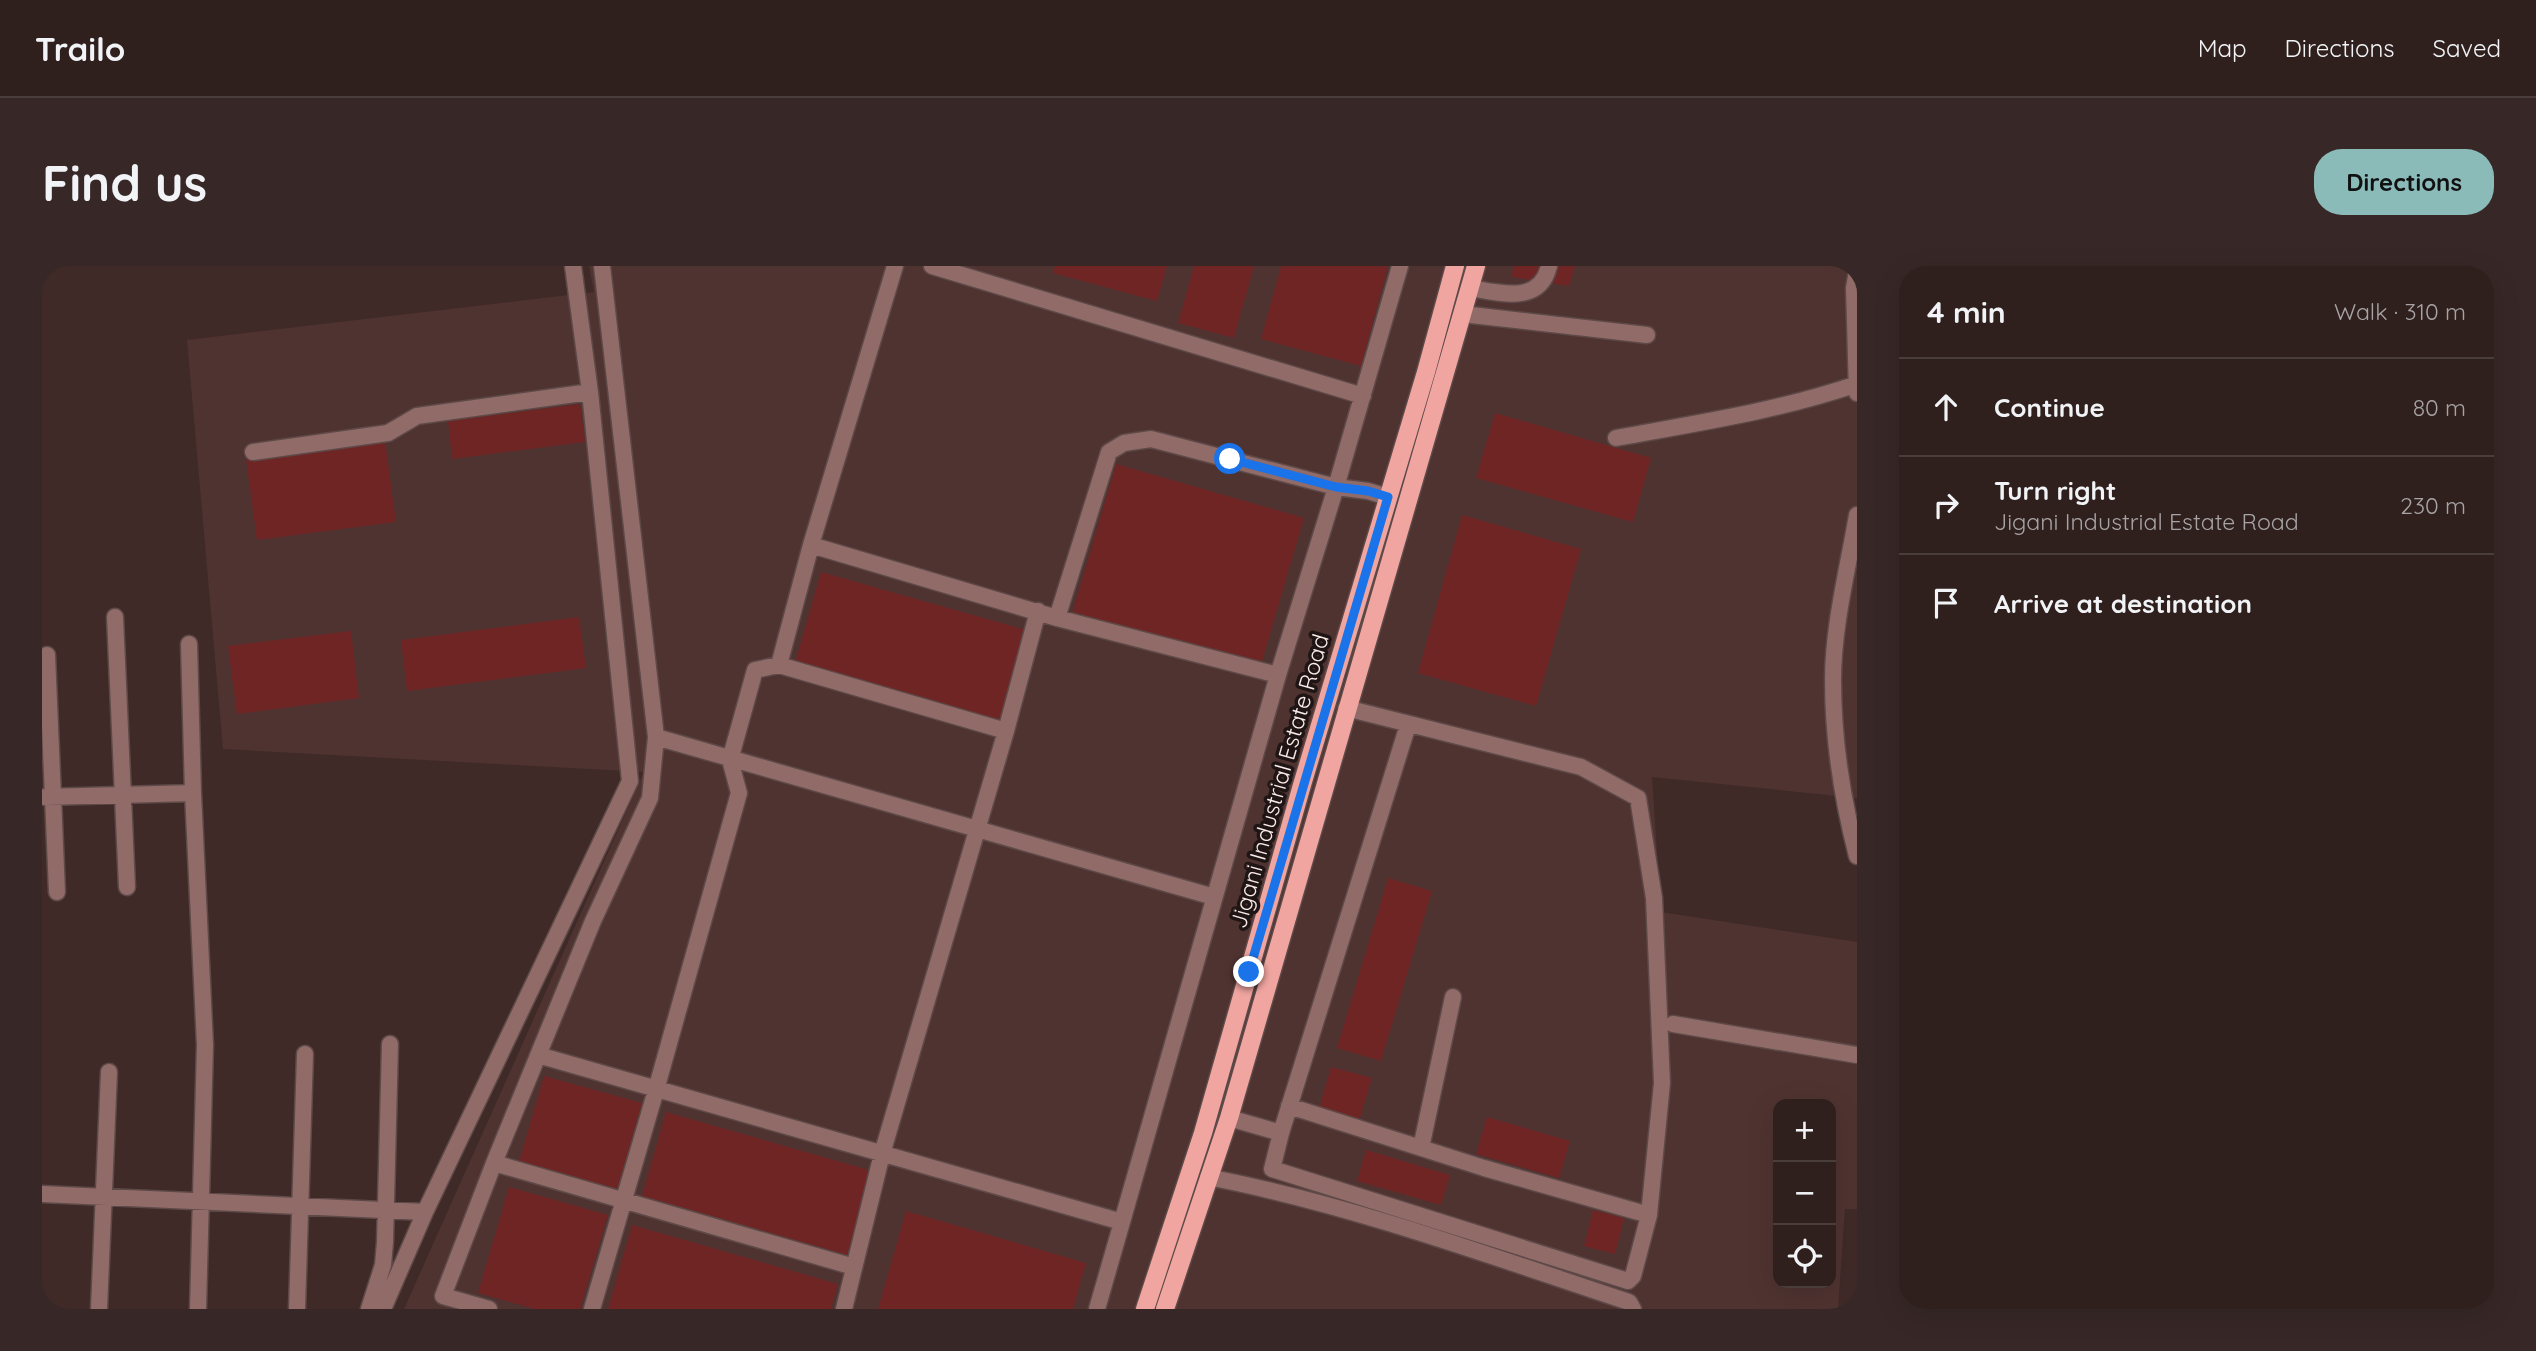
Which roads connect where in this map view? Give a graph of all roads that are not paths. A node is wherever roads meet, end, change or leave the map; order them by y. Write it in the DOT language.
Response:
graph roads {
  1 [pos="573,266"];
  2 [pos="602,266"];
  3 [pos="895,266"];
  4 [pos="932,266"];
  5 [pos="1399,266"];
  6 [pos="1455,266"];
  7 [pos="1476,266"];
  8 [pos="1549,266"];
  9 [pos="1857,271"];
  10 [pos="1470,288"];
  11 [pos="1462,314"];
  12 [pos="1647,335"];
  13 [pos="1857,384"];
  14 [pos="590,392"];
  15 [pos="1857,393"];
  16 [pos="1363,396"];
  17 [pos="1616,438"];
  18 [pos="253,452"];
  19 [pos="1336,487"];
  20 [pos="1388,497"];
  21 [pos="1857,515"];
  22 [pos="811,545"];
  23 [pos="1038,611"];
  24 [pos="115,617"];
  25 [pos="1057,618"];
  26 [pos="189,643"];
  27 [pos="47,655"];
  28 [pos="779,665"];
  29 [pos="1278,675"];
  30 [pos="1346,708"];
  31 [pos="1408,725"];
  32 [pos="1006,731"];
  33 [pos="656,737"];
  34 [pos="730,760"];
  35 [pos="193,793"];
  36 [pos="123,794"];
  37 [pos="47,797"];
  38 [pos="978,828"];
  39 [pos="1857,856"];
  40 [pos="127,887"];
  41 [pos="57,892"];
  42 [pos="1214,897"];
  43 [pos="1453,997"];
  44 [pos="1673,1024"];
  45 [pos="390,1044"];
  46 [pos="305,1054"];
  47 [pos="538,1055"];
  48 [pos="1857,1055"];
  49 [pos="108,1072"];
  50 [pos="656,1090"];
  51 [pos="1289,1106"];
  52 [pos="1229,1118"];
  53 [pos="1281,1133"];
  54 [pos="1421,1148"];
  55 [pos="882,1154"];
  56 [pos="494,1163"];
  57 [pos="1208,1177"];
  58 [pos="42,1194"];
  59 [pos="104,1197"];
  60 [pos="624,1200"];
  61 [pos="202,1201"];
  62 [pos="300,1205"];
  63 [pos="386,1209"];
  64 [pos="425,1212"];
  65 [pos="1649,1215"];
  66 [pos="1122,1222"];
  67 [pos="854,1267"];
  68 [pos="440,1303"];
  69 [pos="99,1309"];
  70 [pos="198,1309"];
  71 [pos="297,1309"];
  72 [pos="369,1309"];
  73 [pos="383,1309"];
  74 [pos="489,1309"];
  75 [pos="592,1309"];
  76 [pos="844,1309"];
  77 [pos="1097,1309"];
  78 [pos="1145,1309"];
  79 [pos="1165,1309"];
  80 [pos="1633,1309"];
  1 -- 14 [label="street"];
  2 -- 33 [label="street"];
  3 -- 22 [label="street"];
  4 -- 16 [label="street"];
  5 -- 16 [label="street"];
  6 -- 20 [label="main road, Jigani Industrial Estate Road"];
  7 -- 10 [label="main road, Jigani Industrial Estate Road"];
  8 -- 10 [label="street"];
  9 -- 13 [label="street"];
  10 -- 11 [label="main road, Jigani Industrial Estate Road"];
  11 -- 12 [label="street"];
  11 -- 30 [label="main road, Jigani Industrial Estate Road"];
  13 -- 15 [label="street"];
  13 -- 17 [label="street"];
  14 -- 18 [label="street"];
  14 -- 64 [label="street"];
  16 -- 19 [label="street"];
  19 -- 20 [label="street"];
  19 -- 25 [label="street"];
  19 -- 29 [label="street"];
  20 -- 78 [label="main road, Jigani Industrial Estate Road"];
  21 -- 39 [label="street"];
  22 -- 23 [label="street"];
  22 -- 28 [label="street"];
  23 -- 25 [label="street"];
  23 -- 32 [label="street"];
  24 -- 36 [label="street"];
  25 -- 29 [label="street"];
  26 -- 35 [label="street"];
  27 -- 37 [label="street"];
  28 -- 32 [label="street"];
  28 -- 34 [label="street"];
  29 -- 42 [label="street"];
  30 -- 31 [label="street"];
  30 -- 52 [label="main road, Jigani Industrial Estate Road"];
  31 -- 51 [label="street"];
  31 -- 65 [label="street"];
  32 -- 38 [label="street"];
  33 -- 34 [label="street"];
  33 -- 47 [label="street"];
  34 -- 38 [label="street"];
  34 -- 50 [label="street"];
  35 -- 36 [label="street"];
  35 -- 61 [label="street"];
  36 -- 37 [label="street"];
  36 -- 40 [label="street"];
  37 -- 41 [label="street"];
  38 -- 42 [label="street"];
  38 -- 55 [label="street"];
  42 -- 66 [label="street"];
  43 -- 54 [label="street"];
  44 -- 48 [label="street"];
  45 -- 63 [label="street"];
  46 -- 62 [label="street"];
  47 -- 50 [label="street"];
  47 -- 56 [label="street"];
  49 -- 59 [label="street"];
  50 -- 55 [label="street"];
  50 -- 60 [label="street"];
  51 -- 53 [label="street"];
  51 -- 54 [label="street"];
  52 -- 53 [label="street"];
  52 -- 57 [label="main road, Jigani Industrial Estate Road"];
  53 -- 65 [label="street"];
  54 -- 65 [label="street"];
  55 -- 66 [label="street"];
  55 -- 67 [label="street"];
  56 -- 60 [label="street"];
  56 -- 68 [label="street"];
  57 -- 79 [label="main road, Jigani Industrial Estate Road"];
  57 -- 80 [label="street"];
  58 -- 59 [label="street"];
  59 -- 61 [label="street"];
  59 -- 69 [label="street"];
  60 -- 67 [label="street"];
  60 -- 75 [label="street"];
  61 -- 62 [label="street"];
  61 -- 70 [label="street"];
  62 -- 63 [label="street"];
  62 -- 71 [label="street"];
  63 -- 64 [label="street"];
  63 -- 72 [label="street"];
  64 -- 73 [label="street"];
  66 -- 77 [label="street"];
  67 -- 76 [label="street"];
  68 -- 74 [label="street"];
}
